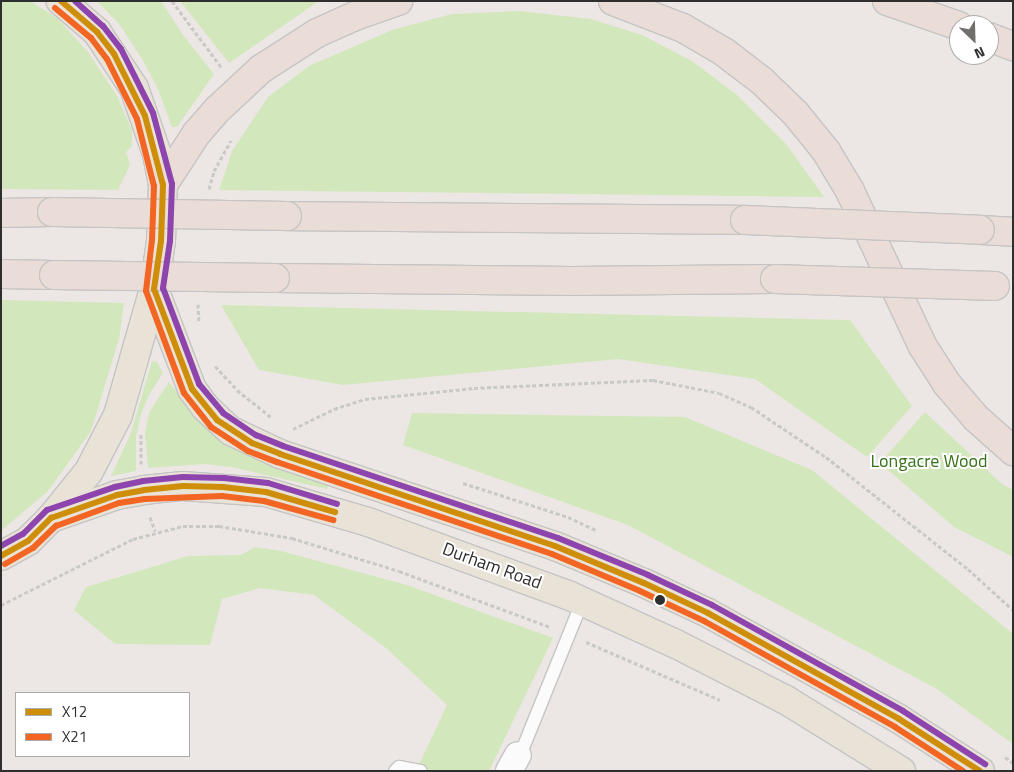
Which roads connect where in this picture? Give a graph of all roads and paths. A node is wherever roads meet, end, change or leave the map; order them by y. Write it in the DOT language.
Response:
graph roads {
  1 [pos="61,1"];
  2 [pos="172,1"];
  3 [pos="398,1"];
  4 [pos="613,1"];
  5 [pos="887,1"];
  6 [pos="949,23"];
  7 [pos="999,41"];
  8 [pos="1013,46"];
  9 [pos="221,66"];
  10 [pos="163,185"];
  11 [pos="1,213"];
  12 [pos="1013,232"];
  13 [pos="1,274"];
  14 [pos="1004,286"];
  15 [pos="154,289"];
  16 [pos="292,429"];
  17 [pos="1013,451"];
  18 [pos="51,518"];
  19 [pos="1,556"];
  20 [pos="582,602"];
  21 [pos="1,605"];
  22 [pos="1013,610"];
  23 [pos="568,635"];
  24 [pos="725,702"];
  25 [pos="516,766"];
  26 [pos="395,771"];
  27 [pos="420,771"];
  28 [pos="901,771"];
  29 [pos="980,771"];
  1 -- 10 [label="main road"];
  2 -- 9 [label="path"];
  3 -- 10 [label="highway"];
  4 -- 17 [label="highway"];
  5 -- 6 [label="highway"];
  7 -- 8 [label="highway"];
  10 -- 15 [label="main road"];
  11 -- 12 [label="highway, bridge"];
  13 -- 14 [label="highway, bridge"];
  15 -- 18 [label="main road"];
  15 -- 29 [label="main road"];
  16 -- 22 [label="path"];
  18 -- 19 [label="main road"];
  18 -- 20 [label="main road, Durham Road"];
  20 -- 23 [label="lane"];
  20 -- 28 [label="main road, Durham Road"];
  21 -- 23 [label="path"];
  23 -- 24 [label="path"];
  23 -- 25 [label="lane"];
  26 -- 27 [label="lane"];
}
